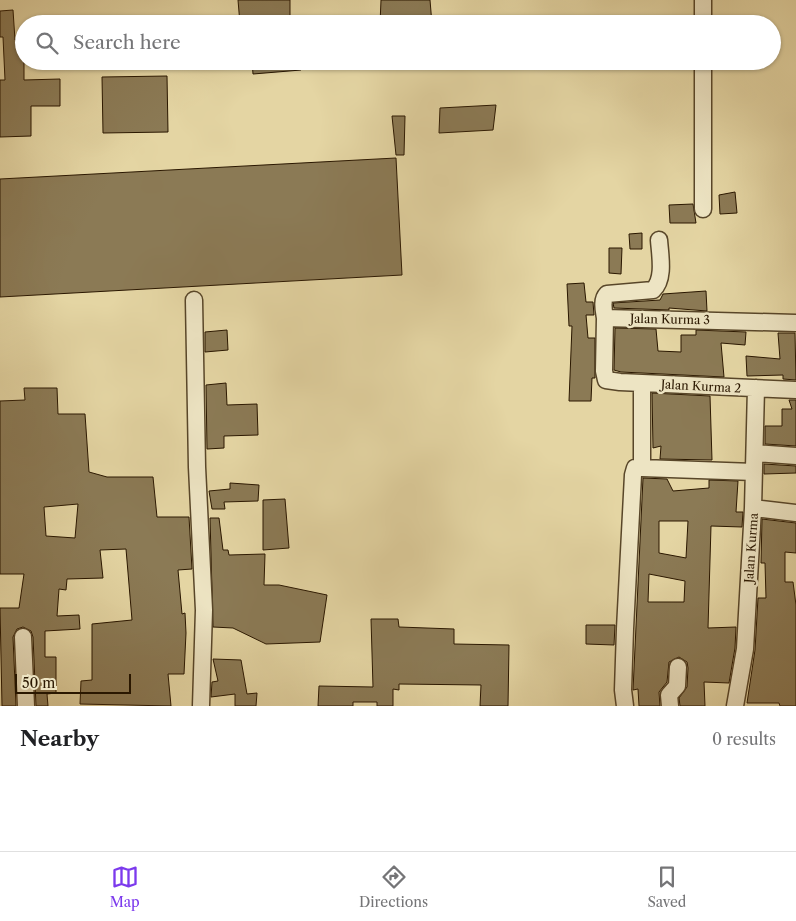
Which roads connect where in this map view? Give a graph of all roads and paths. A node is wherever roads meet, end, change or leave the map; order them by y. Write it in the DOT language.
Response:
graph roads {
  1 [pos="703,0"];
  2 [pos="703,15"];
  3 [pos="703,70"];
  4 [pos="703,210"];
  5 [pos="659,240"];
  6 [pos="194,300"];
  7 [pos="606,318"];
  8 [pos="796,323"];
  9 [pos="642,383"];
  10 [pos="756,388"];
  11 [pos="796,390"];
  12 [pos="755,453"];
  13 [pos="796,456"];
  14 [pos="642,468"];
  15 [pos="754,472"];
  16 [pos="753,508"];
  17 [pos="796,513"];
  18 [pos="23,637"];
  19 [pos="678,668"];
  20 [pos="26,706"];
  21 [pos="201,706"];
  22 [pos="625,706"];
  23 [pos="670,706"];
  24 [pos="735,706"];
  1 -- 2 [label="street"];
  3 -- 4 [label="street"];
  5 -- 7 [label="street"];
  6 -- 21 [label="street"];
  7 -- 8 [label="street, Jalan Kurma 3"];
  7 -- 9 [label="street, Jalan Kurma 2"];
  9 -- 10 [label="street, Jalan Kurma 2"];
  9 -- 14 [label="street"];
  10 -- 11 [label="street, Jalan Kurma 2"];
  10 -- 12 [label="street, Jalan Kurma"];
  12 -- 13 [label="street"];
  12 -- 15 [label="street, Jalan Kurma"];
  14 -- 15 [label="street"];
  14 -- 22 [label="street"];
  15 -- 16 [label="street, Jalan Kurma"];
  16 -- 17 [label="street"];
  16 -- 24 [label="street, Jalan Kurma"];
  18 -- 20 [label="street"];
  19 -- 23 [label="street"];
}
